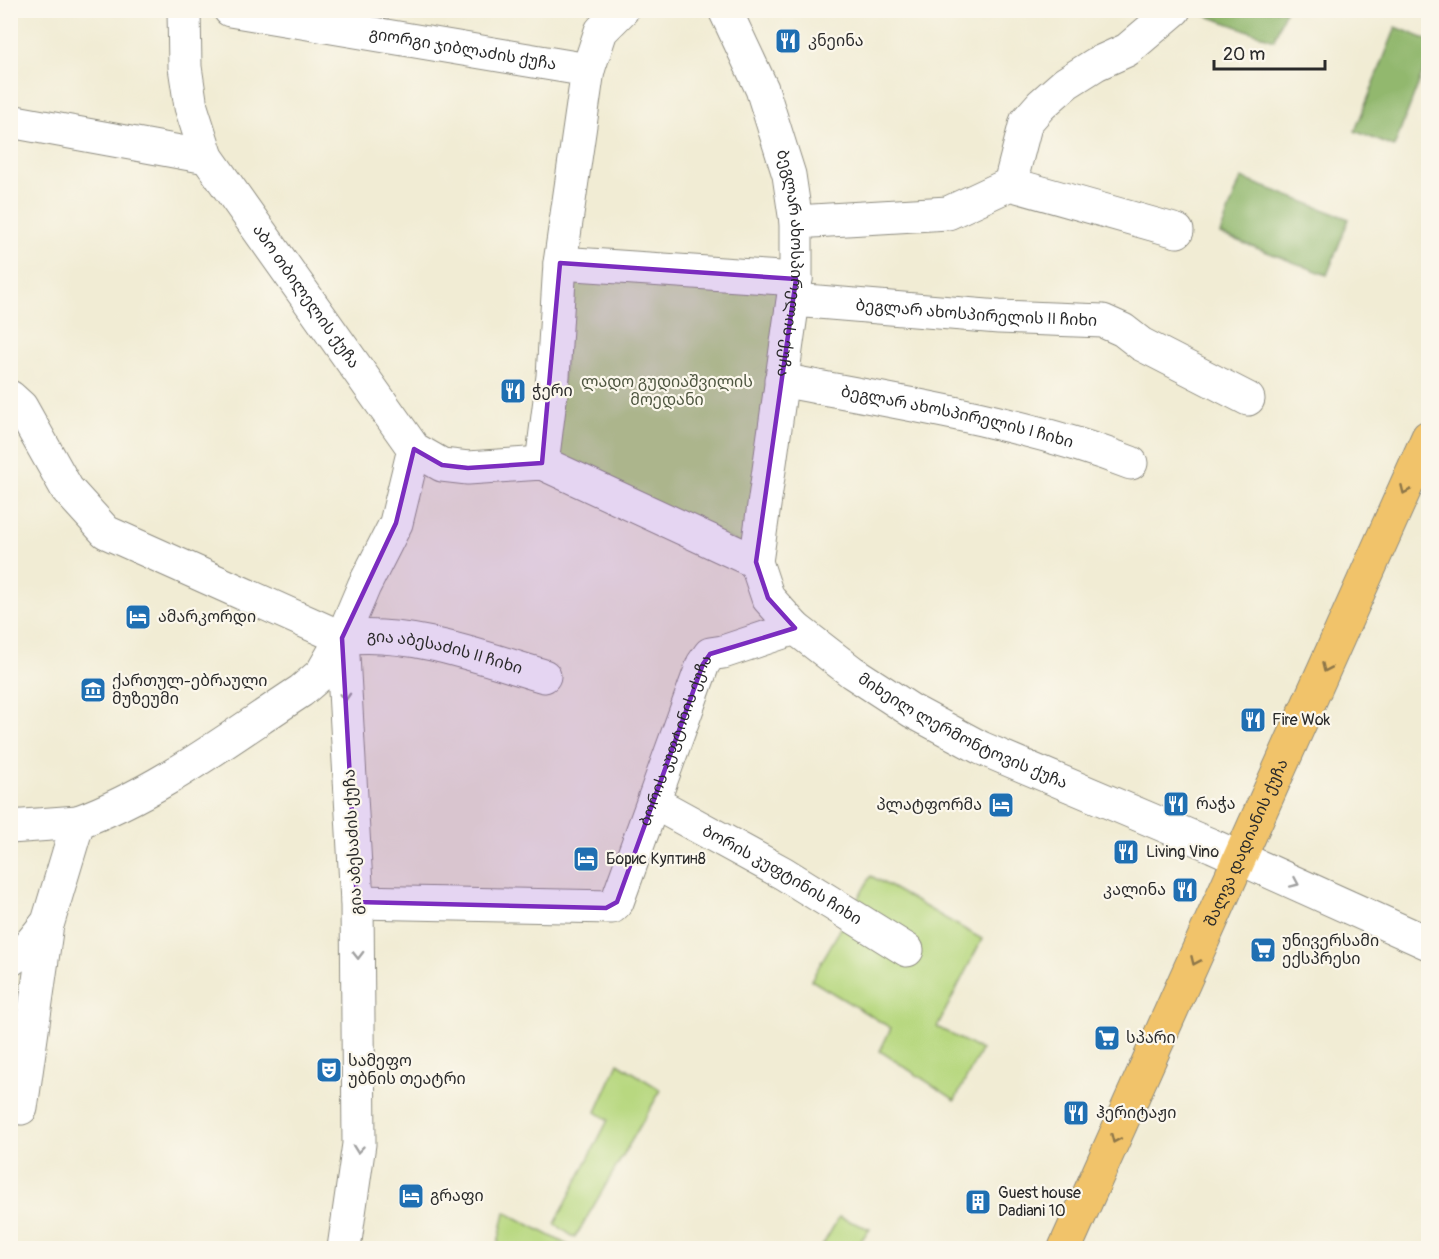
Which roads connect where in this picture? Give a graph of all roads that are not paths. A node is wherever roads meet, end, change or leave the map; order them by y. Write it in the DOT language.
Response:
graph roads {
  1 [pos="184,10"];
  2 [pos="230,10"];
  3 [pos="622,10"];
  4 [pos="725,10"];
  5 [pos="1174,10"];
  6 [pos="588,70"];
  7 [pos="10,121"];
  8 [pos="207,157"];
  9 [pos="1010,184"];
  10 [pos="796,222"];
  11 [pos="1177,231"];
  12 [pos="560,263"];
  13 [pos="795,290"];
  14 [pos="782,381"];
  15 [pos="10,397"];
  16 [pos="1248,399"];
  17 [pos="1428,437"];
  18 [pos="414,449"];
  19 [pos="542,463"];
  20 [pos="1131,463"];
  21 [pos="756,562"];
  22 [pos="795,628"];
  23 [pos="342,638"];
  24 [pos="544,676"];
  25 [pos="655,803"];
  26 [pos="78,822"];
  27 [pos="10,827"];
  28 [pos="1241,859"];
  29 [pos="357,902"];
  30 [pos="48,922"];
  31 [pos="1428,944"];
  32 [pos="907,950"];
  33 [pos="10,960"];
  34 [pos="21,1108"];
  35 [pos="344,1248"];
  36 [pos="1065,1248"];
  1 -- 8 [label="street, აბო თბილელის ქუჩა"];
  2 -- 6 [label="street, გიორგი ჯიბლაძის ქუჩა"];
  3 -- 6 [label="street"];
  4 -- 10 [label="street, ბეგლარ ახოსპირელის ქუჩა"];
  5 -- 9 [label="street"];
  6 -- 12 [label="street"];
  7 -- 8 [label="street"];
  8 -- 18 [label="street, აბო თბილელის ქუჩა"];
  9 -- 10 [label="street"];
  9 -- 11 [label="street"];
  10 -- 13 [label="street, ბეგლარ ახოსპირელის ქუჩა"];
  12 -- 13 [label="street"];
  12 -- 19 [label="street"];
  13 -- 14 [label="street, ბეგლარ ახოსპირელის ქუჩა"];
  13 -- 16 [label="street, ბეგლარ ახოსპირელის II ჩიხი"];
  14 -- 20 [label="street, ბეგლარ ახოსპირელის I ჩიხი"];
  14 -- 21 [label="street, ბეგლარ ახოსპირელის ქუჩა"];
  15 -- 23 [label="street"];
  17 -- 28 [label="main road, შალვა დადიანის ქუჩა, one-way"];
  18 -- 19 [label="street, აბო თბილელის ქუჩა"];
  18 -- 23 [label="street, გია აბესაძის ქუჩა"];
  19 -- 21 [label="street"];
  21 -- 22 [label="street, მიხეილ ლერმონტოვის ქუჩა"];
  22 -- 25 [label="street, ბორის კუფტინის ქუჩა"];
  22 -- 28 [label="street, მიხეილ ლერმონტოვის ქუჩა"];
  23 -- 24 [label="street, გია აბესაძის II ჩიხი"];
  23 -- 26 [label="street"];
  23 -- 29 [label="street, გია აბესაძის ქუჩა, one-way"];
  25 -- 29 [label="street, ბორის კუფტინის ქუჩა"];
  25 -- 32 [label="street, ბორის კუფტინის ჩიხი"];
  26 -- 27 [label="street"];
  26 -- 30 [label="street"];
  28 -- 31 [label="street, მიხეილ ლერმონტოვის ქუჩა, one-way"];
  28 -- 36 [label="main road, შალვა დადიანის ქუჩა, one-way"];
  29 -- 35 [label="street, გია აბესაძის ქუჩა, one-way"];
  30 -- 33 [label="street"];
  30 -- 34 [label="street"];
}
